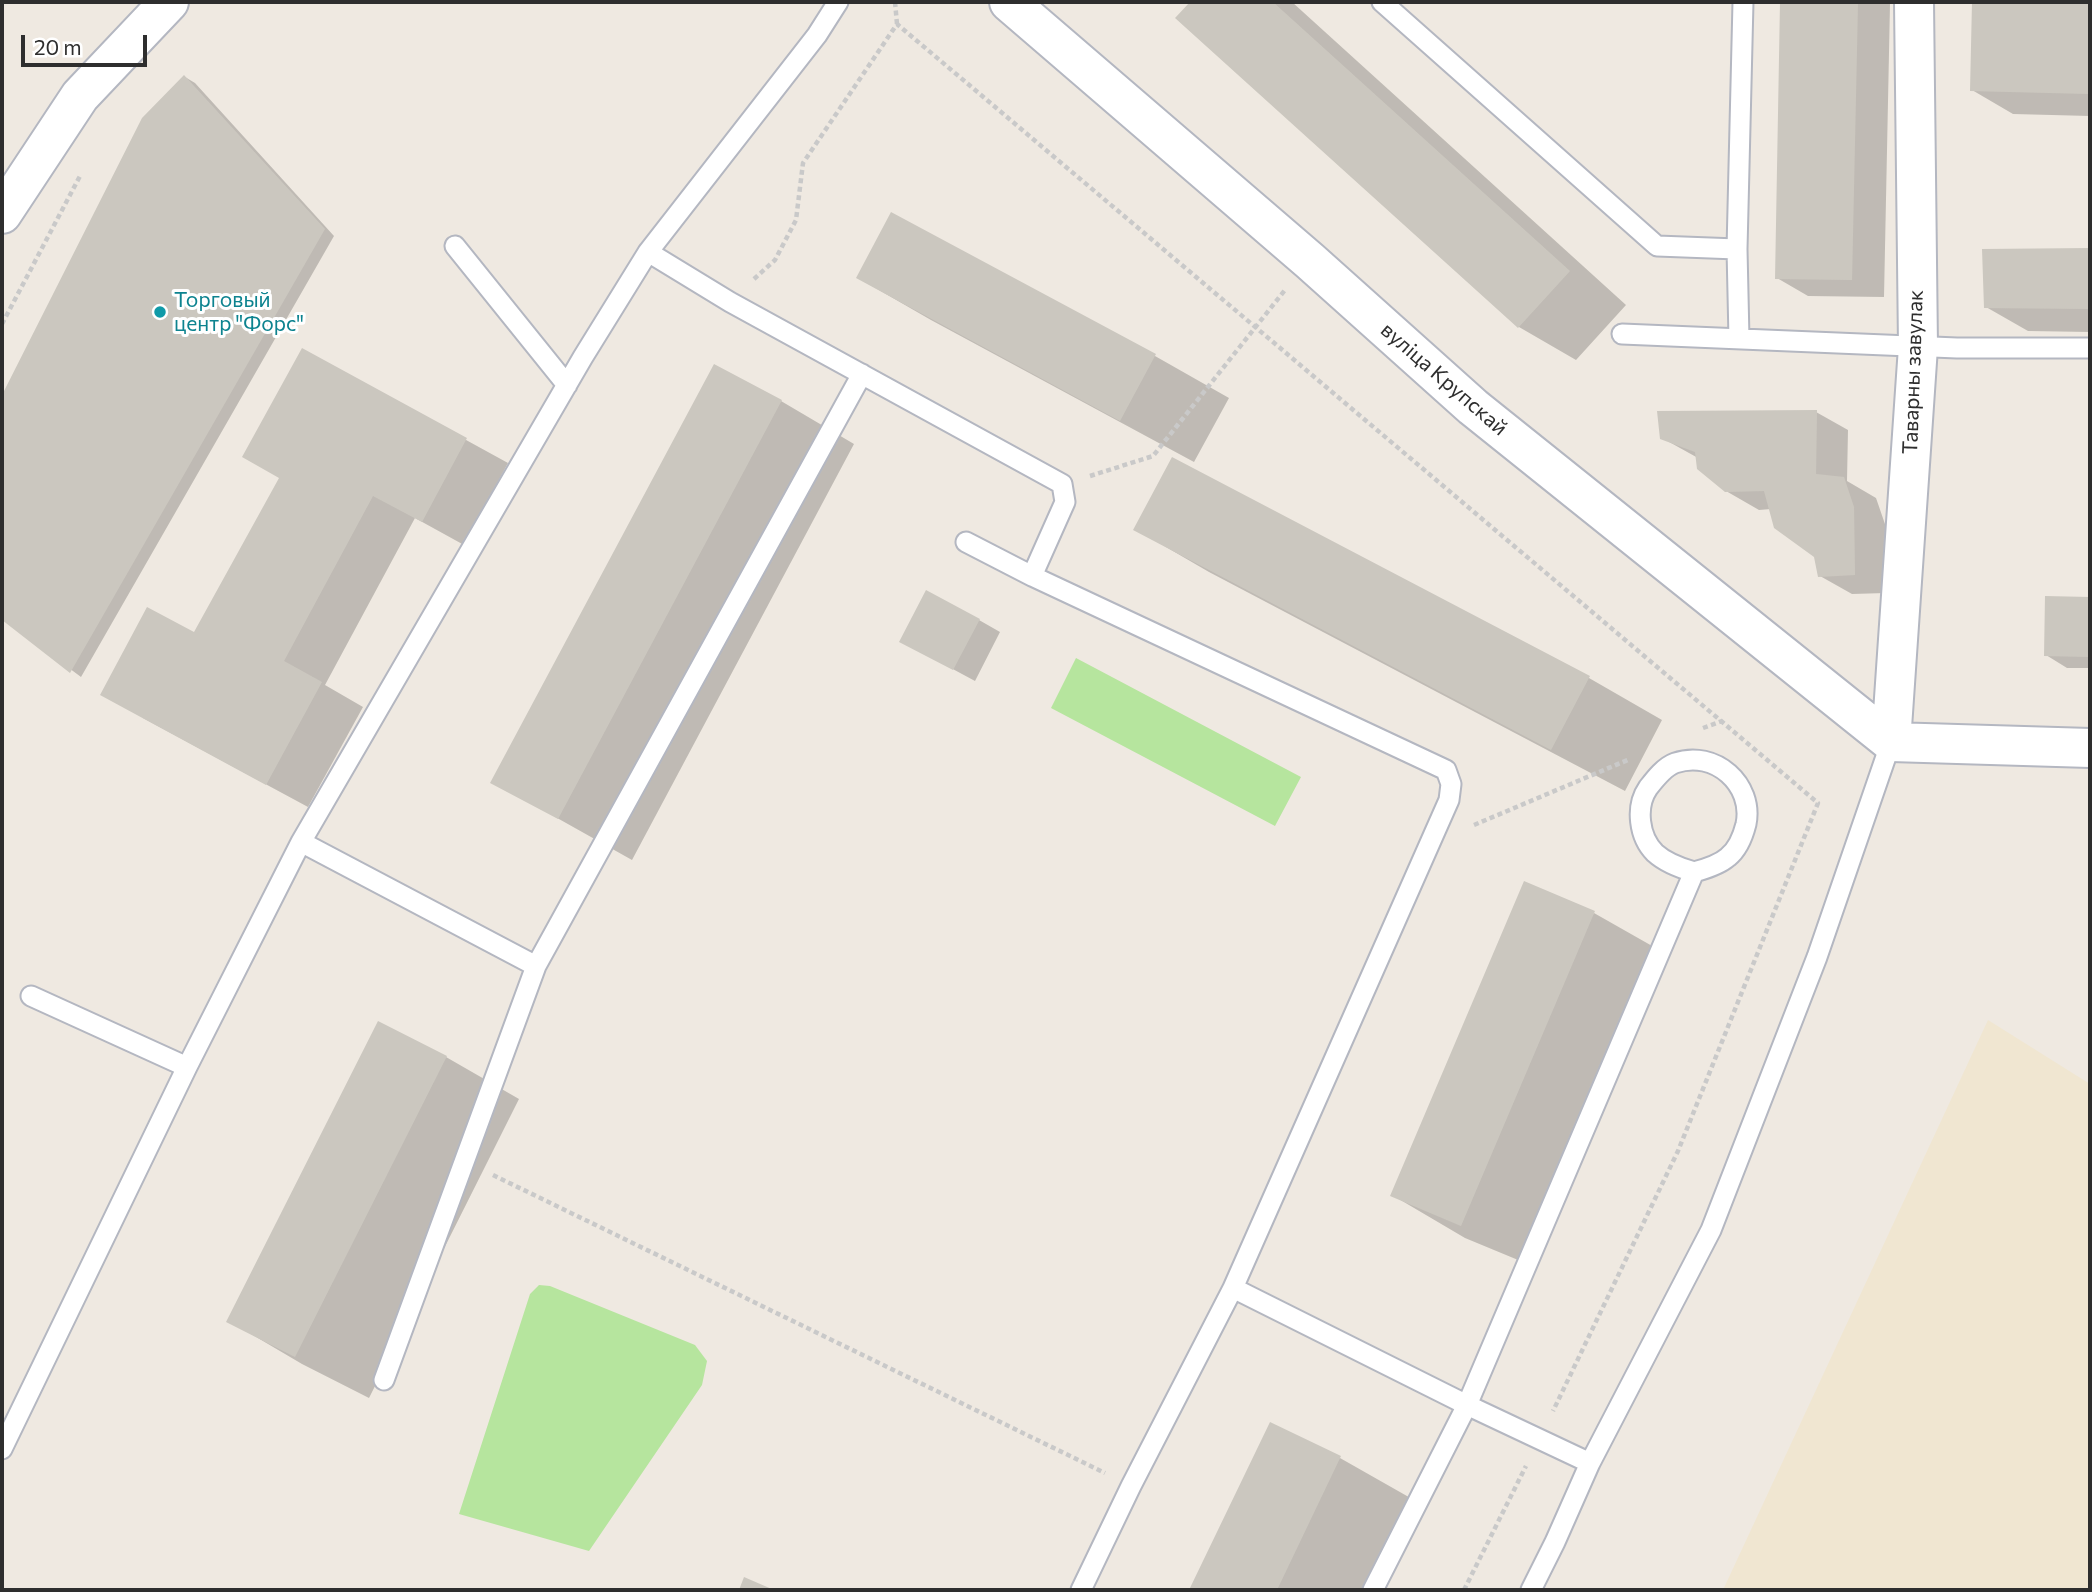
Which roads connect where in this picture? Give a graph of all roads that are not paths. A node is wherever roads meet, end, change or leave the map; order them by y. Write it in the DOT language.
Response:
graph roads {
  1 [pos="169,2"];
  2 [pos="838,2"];
  3 [pos="1009,2"];
  4 [pos="1382,2"];
  5 [pos="1744,2"];
  6 [pos="1914,2"];
  7 [pos="2,214"];
  8 [pos="455,246"];
  9 [pos="1737,249"];
  10 [pos="648,252"];
  11 [pos="1622,334"];
  12 [pos="1739,339"];
  13 [pos="1918,347"];
  14 [pos="2090,348"];
  15 [pos="862,374"];
  16 [pos="567,384"];
  17 [pos="966,542"];
  18 [pos="1032,576"];
  19 [pos="1891,742"];
  20 [pos="2090,748"];
  21 [pos="301,842"];
  22 [pos="1694,872"];
  23 [pos="537,966"];
  24 [pos="31,996"];
  25 [pos="187,1067"];
  26 [pos="1233,1288"];
  27 [pos="384,1380"];
  28 [pos="1467,1405"];
  29 [pos="2,1449"];
  30 [pos="1590,1463"];
  31 [pos="1082,1590"];
  32 [pos="1373,1590"];
  33 [pos="1531,1590"];
  1 -- 7 [label="street"];
  2 -- 10 [label="lane"];
  3 -- 19 [label="street, вуліца Крупскай"];
  4 -- 9 [label="lane"];
  5 -- 9 [label="lane"];
  6 -- 13 [label="street, Таварны завулак"];
  8 -- 16 [label="lane"];
  9 -- 12 [label="lane"];
  10 -- 15 [label="lane"];
  10 -- 16 [label="lane"];
  11 -- 12 [label="lane"];
  12 -- 13 [label="lane"];
  13 -- 14 [label="lane"];
  13 -- 19 [label="street, Таварны завулак"];
  15 -- 18 [label="lane"];
  15 -- 23 [label="lane"];
  16 -- 21 [label="lane"];
  17 -- 18 [label="lane"];
  18 -- 26 [label="lane"];
  19 -- 20 [label="street"];
  19 -- 30 [label="lane"];
  21 -- 23 [label="lane"];
  21 -- 25 [label="lane"];
  22 -- 22 [label="lane"];
  22 -- 28 [label="lane"];
  23 -- 27 [label="lane"];
  24 -- 25 [label="lane"];
  25 -- 29 [label="lane"];
  26 -- 28 [label="lane"];
  26 -- 31 [label="lane"];
  28 -- 30 [label="lane"];
  28 -- 32 [label="lane"];
  30 -- 33 [label="lane"];
}
